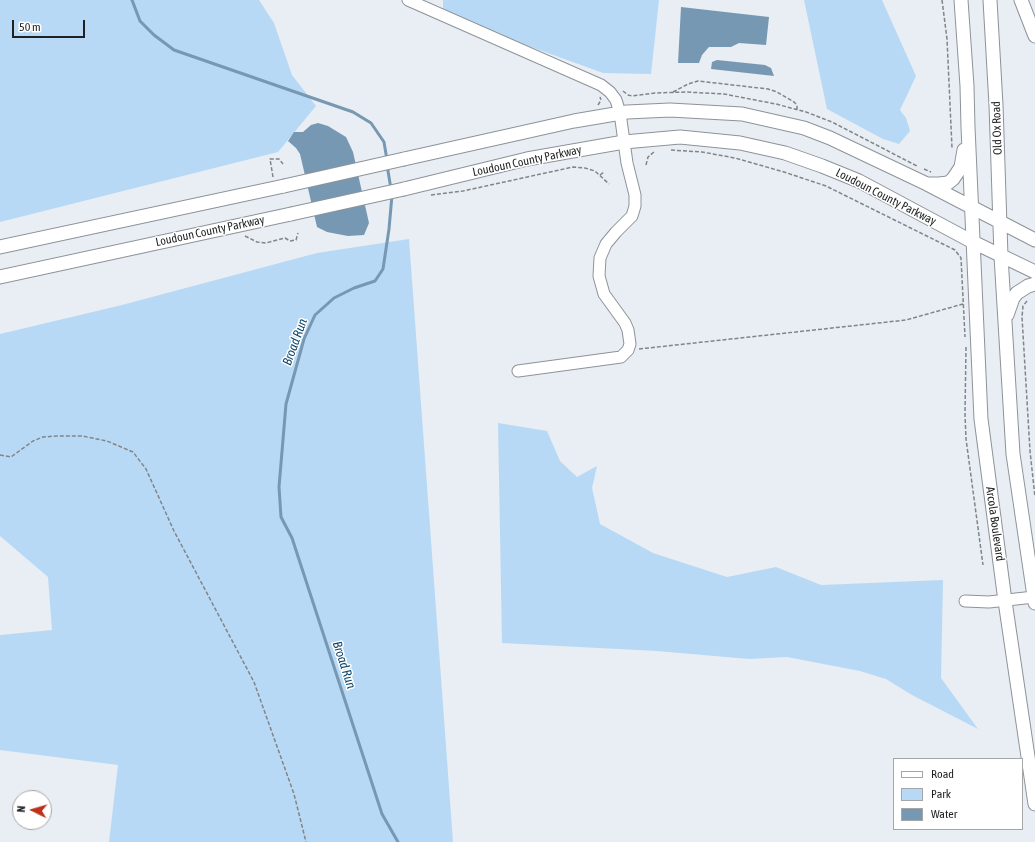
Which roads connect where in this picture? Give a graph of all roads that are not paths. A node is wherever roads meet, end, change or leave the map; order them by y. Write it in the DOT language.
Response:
graph roads {
  1 [pos="408,0"];
  2 [pos="961,0"];
  3 [pos="990,0"];
  4 [pos="1021,0"];
  5 [pos="1035,36"];
  6 [pos="620,114"];
  7 [pos="968,127"];
  8 [pos="624,142"];
  9 [pos="929,178"];
  10 [pos="972,207"];
  11 [pos="1001,223"];
  12 [pos="1035,240"];
  13 [pos="974,242"];
  14 [pos="0,247"];
  15 [pos="1001,256"];
  16 [pos="1035,272"];
  17 [pos="0,277"];
  18 [pos="1035,284"];
  19 [pos="1005,333"];
  20 [pos="518,371"];
  21 [pos="1035,600"];
  22 [pos="965,601"];
  23 [pos="1006,601"];
  24 [pos="1035,804"];
  1 -- 6 [label="lane"];
  2 -- 7 [label="main road"];
  3 -- 11 [label="main road, Old Ox Road"];
  4 -- 5 [label="main road"];
  6 -- 8 [label="lane"];
  6 -- 9 [label="main road"];
  6 -- 14 [label="main road, bridge"];
  7 -- 9 [label="main road"];
  7 -- 10 [label="main road"];
  8 -- 13 [label="main road, Loudoun County Parkway"];
  8 -- 17 [label="main road, Loudoun County Parkway, bridge"];
  8 -- 20 [label="lane"];
  9 -- 10 [label="main road"];
  10 -- 11 [label="main road"];
  10 -- 13 [label="main road"];
  11 -- 12 [label="main road"];
  11 -- 15 [label="main road, Old Ox Road"];
  13 -- 15 [label="main road, Loudoun County Parkway"];
  13 -- 23 [label="main road, Arcola Boulevard"];
  15 -- 16 [label="main road, Loudoun County Parkway"];
  15 -- 19 [label="main road"];
  18 -- 19 [label="main road"];
  19 -- 21 [label="main road"];
  21 -- 23 [label="lane"];
  22 -- 23 [label="lane"];
  23 -- 24 [label="main road, Arcola Boulevard"];
}
